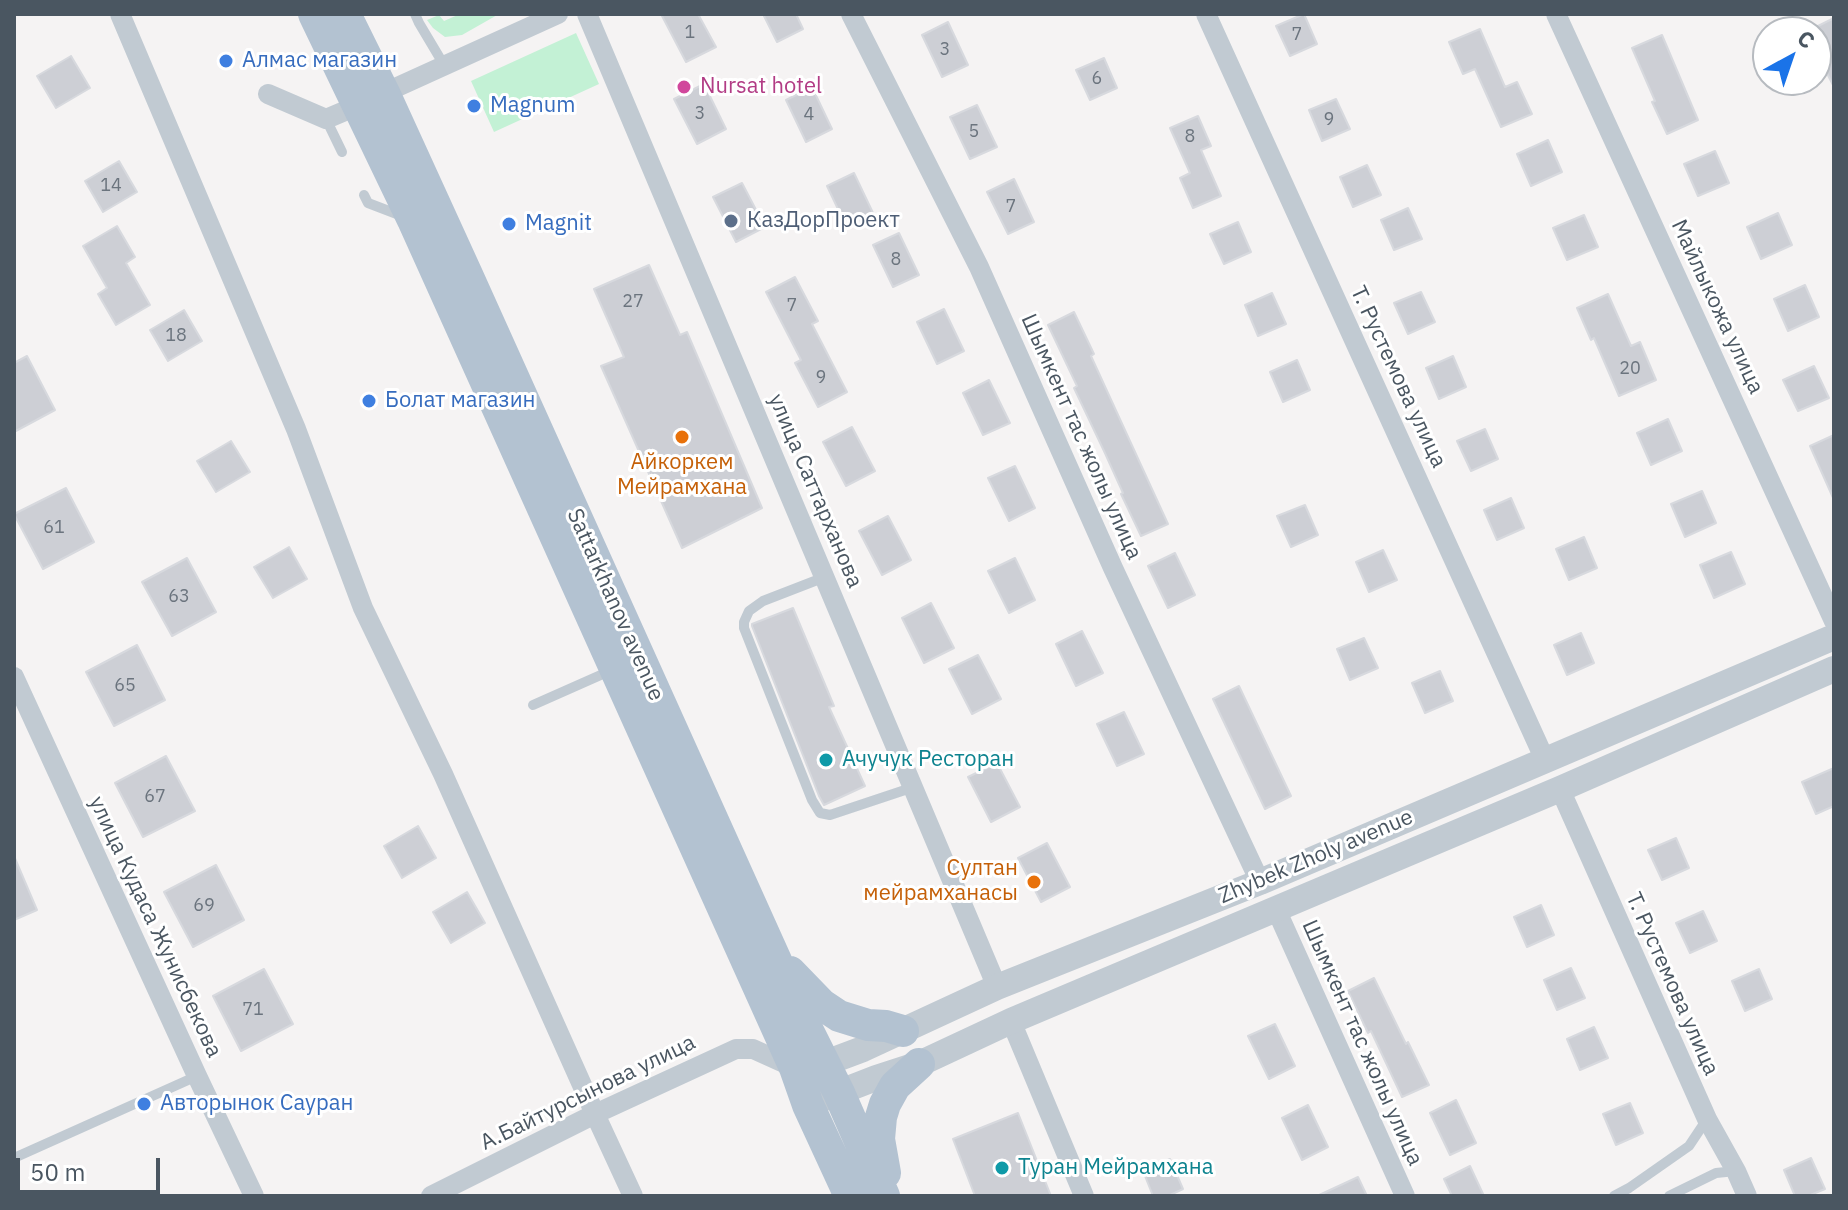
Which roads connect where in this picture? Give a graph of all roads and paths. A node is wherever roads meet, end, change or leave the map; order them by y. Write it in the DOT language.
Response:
graph roads {
  1 [pos="120,14"];
  2 [pos="314,14"];
  3 [pos="345,14"];
  4 [pos="415,14"];
  5 [pos="558,14"];
  6 [pos="587,14"];
  7 [pos="851,14"];
  8 [pos="1206,14"];
  9 [pos="1556,14"];
  10 [pos="534,19"];
  11 [pos="444,65"];
  12 [pos="268,94"];
  13 [pos="371,99"];
  14 [pos="326,119"];
  15 [pos="342,152"];
  16 [pos="364,195"];
  17 [pos="413,220"];
  18 [pos="825,577"];
  19 [pos="1834,621"];
  20 [pos="1834,637"];
  21 [pos="614,669"];
  22 [pos="1834,669"];
  23 [pos="14,677"];
  24 [pos="533,705"];
  25 [pos="1545,760"];
  26 [pos="914,787"];
  27 [pos="1560,789"];
  28 [pos="1260,882"];
  29 [pos="1276,909"];
  30 [pos="772,953"];
  31 [pos="997,987"];
  32 [pos="1011,1021"];
  33 [pos="903,1031"];
  34 [pos="795,1062"];
  35 [pos="919,1064"];
  36 [pos="197,1076"];
  37 [pos="839,1093"];
  38 [pos="808,1105"];
  39 [pos="595,1114"];
  40 [pos="1707,1119"];
  41 [pos="14,1158"];
  42 [pos="1736,1171"];
  43 [pos="254,1196"];
  44 [pos="431,1196"];
  45 [pos="633,1196"];
  46 [pos="850,1196"];
  47 [pos="886,1196"];
  48 [pos="1084,1196"];
  49 [pos="1405,1196"];
  50 [pos="1614,1196"];
  51 [pos="1669,1196"];
  52 [pos="1747,1196"];
  1 -- 39 [label="street"];
  2 -- 13 [label="main road, Sattarkhanov avenue"];
  3 -- 13 [label="main road, Sattarkhanov avenue"];
  4 -- 11 [label="lane"];
  5 -- 10 [label="street"];
  6 -- 18 [label="street, улица Саттарханова"];
  7 -- 28 [label="street, Шымкент тас жолы улица"];
  8 -- 25 [label="street, Т. Рустемова улица"];
  9 -- 19 [label="street, Майлыкожа улица"];
  10 -- 11 [label="street"];
  11 -- 13 [label="street"];
  12 -- 14 [label="street"];
  13 -- 14 [label="street"];
  13 -- 17 [label="main road, Sattarkhanov avenue"];
  13 -- 30 [label="main road, Sattarkhanov avenue"];
  14 -- 15 [label="lane"];
  16 -- 17 [label="lane"];
  17 -- 21 [label="main road, Sattarkhanov avenue"];
  18 -- 26 [label="street, улица Саттарханова"];
  18 -- 26 [label="lane"];
  20 -- 25 [label="street, Zhybek Zholy avenue"];
  21 -- 24 [label="lane"];
  21 -- 34 [label="main road, Sattarkhanov avenue"];
  22 -- 27 [label="street, Zhybek Zholy avenue"];
  23 -- 36 [label="street, улица Кудаса Жунисбекова"];
  25 -- 28 [label="street, Zhybek Zholy avenue"];
  26 -- 31 [label="street, улица Саттарханова"];
  27 -- 29 [label="street, Zhybek Zholy avenue"];
  27 -- 40 [label="street, Т. Рустемова улица"];
  28 -- 31 [label="street, Zhybek Zholy avenue"];
  29 -- 32 [label="street, Zhybek Zholy avenue"];
  29 -- 49 [label="street, Шымкент тас жолы улица"];
  30 -- 33 [label="main road"];
  30 -- 34 [label="main road, Sattarkhanov avenue"];
  31 -- 33 [label="street, Zhybek Zholy avenue"];
  32 -- 35 [label="street, Zhybek Zholy avenue"];
  32 -- 48 [label="street"];
  33 -- 34 [label="street, Zhybek Zholy avenue"];
  34 -- 37 [label="main road, Sattarkhanov avenue"];
  34 -- 38 [label="main road, Sattarkhanov avenue"];
  34 -- 39 [label="street, А.Байтурсынова улица"];
  35 -- 37 [label="street, Zhybek Zholy avenue"];
  35 -- 47 [label="main road"];
  36 -- 41 [label="lane"];
  36 -- 43 [label="street, улица Кудаса Жунисбекова"];
  37 -- 38 [label="street, Zhybek Zholy avenue"];
  37 -- 47 [label="main road, Sattarkhanov avenue"];
  38 -- 46 [label="main road, Sattarkhanov avenue"];
  39 -- 44 [label="street, А.Байтурсынова улица"];
  39 -- 45 [label="street"];
  40 -- 42 [label="street, Т. Рустемова улица"];
  40 -- 50 [label="lane"];
  42 -- 51 [label="lane"];
  42 -- 52 [label="street, Т. Рустемова улица"];
}
